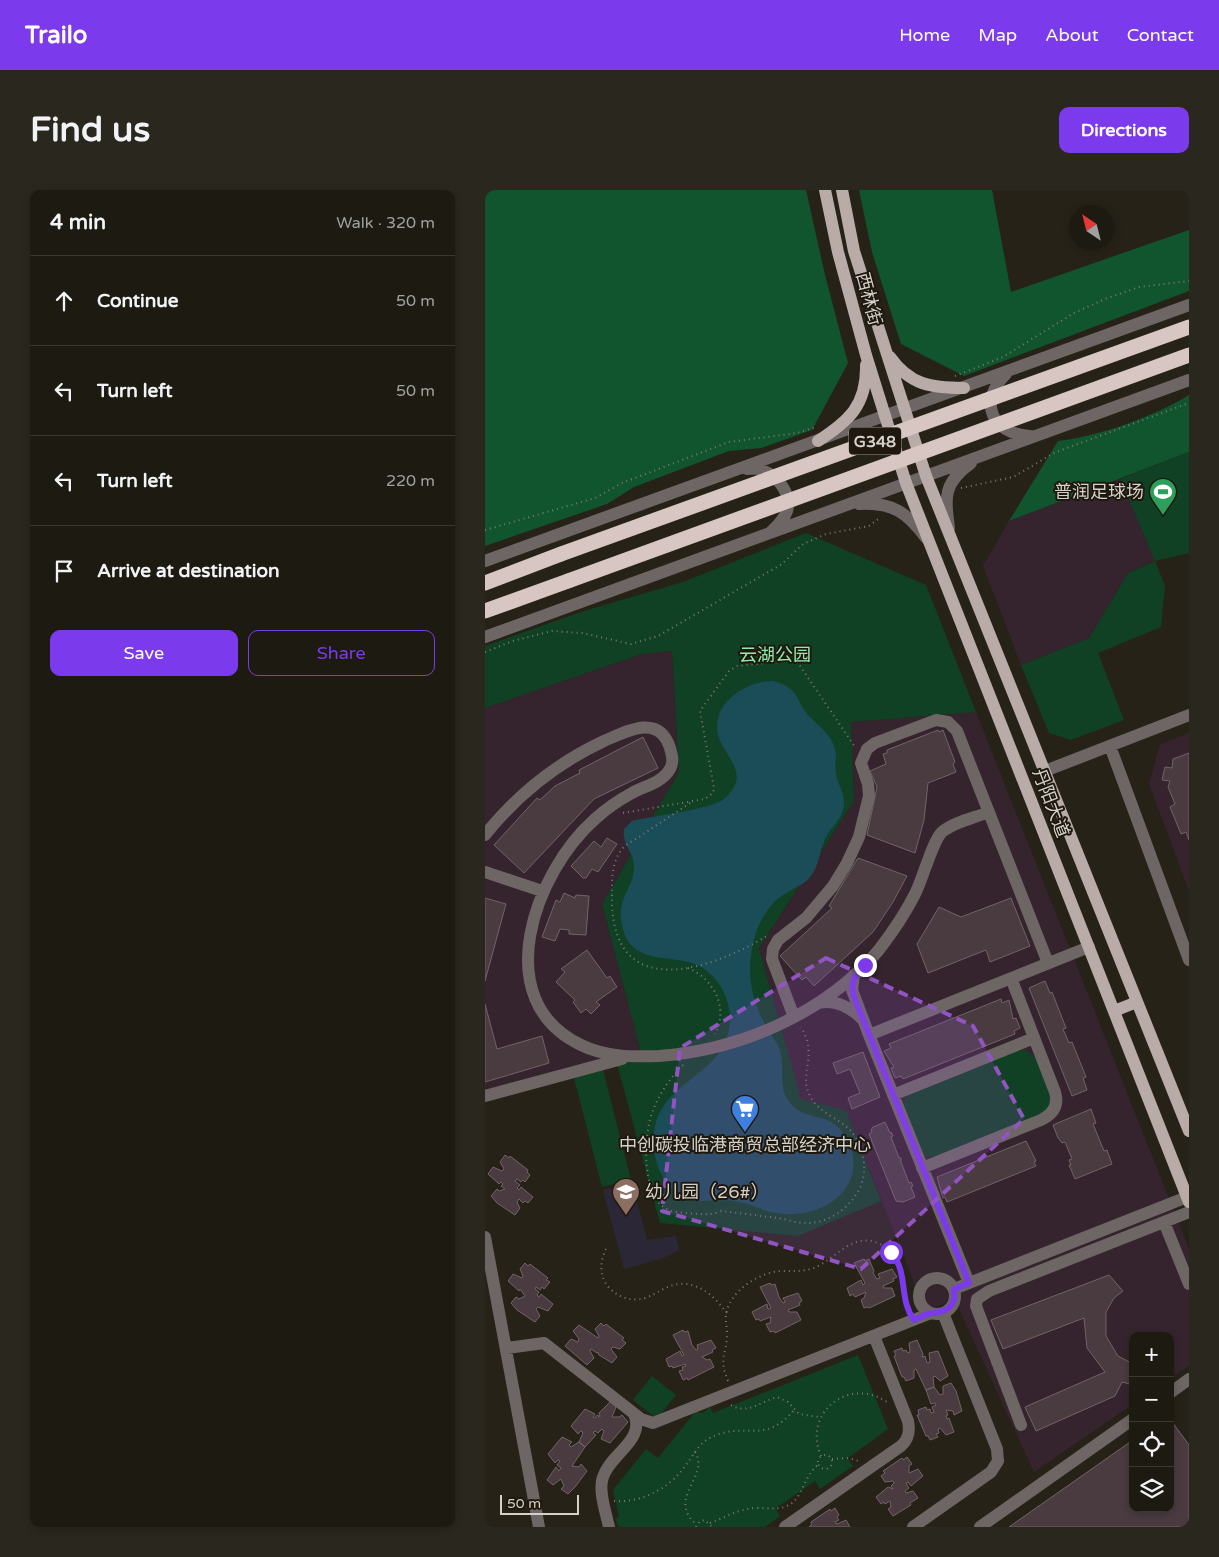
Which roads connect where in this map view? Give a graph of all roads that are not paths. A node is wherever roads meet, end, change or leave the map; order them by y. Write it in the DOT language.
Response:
graph roads {
  1 [pos="825,190"];
  2 [pos="842,190"];
  3 [pos="1189,305"];
  4 [pos="1189,327"];
  5 [pos="884,349"];
  6 [pos="1189,354"];
  7 [pos="866,355"];
  8 [pos="1008,372"];
  9 [pos="1189,380"];
  10 [pos="964,388"];
  11 [pos="905,409"];
  12 [pos="885,416"];
  13 [pos="1033,436"];
  14 [pos="818,441"];
  15 [pos="993,451"];
  16 [pos="742,469"];
  17 [pos="926,476"];
  18 [pos="906,483"];
  19 [pos="844,506"];
  20 [pos="769,535"];
  21 [pos="950,536"];
  22 [pos="931,546"];
  23 [pos="485,561"];
  24 [pos="485,583"];
  25 [pos="485,611"];
  26 [pos="485,637"];
  27 [pos="1189,715"];
  28 [pos="1110,746"];
  29 [pos="1045,771"];
  30 [pos="1061,811"];
  31 [pos="989,812"];
  32 [pos="1039,820"];
  33 [pos="485,835"];
  34 [pos="485,872"];
  35 [pos="542,892"];
  36 [pos="1089,946"];
  37 [pos="1189,960"];
  38 [pos="1048,963"];
  39 [pos="854,975"];
  40 [pos="1011,978"];
  41 [pos="1137,1002"];
  42 [pos="816,1004"];
  43 [pos="1114,1011"];
  44 [pos="794,1017"];
  45 [pos="863,1021"];
  46 [pos="869,1035"];
  47 [pos="1034,1038"];
  48 [pos="632,1056"];
  49 [pos="893,1095"];
  50 [pos="485,1096"];
  51 [pos="1189,1131"];
  52 [pos="922,1168"];
  53 [pos="1188,1199"];
  54 [pos="1189,1212"];
  55 [pos="1164,1222"];
  56 [pos="485,1237"];
  57 [pos="969,1283"];
  58 [pos="1189,1284"];
  59 [pos="954,1289"];
  60 [pos="937,1313"];
  61 [pos="874,1336"];
  62 [pos="507,1348"];
  63 [pos="1189,1379"];
  64 [pos="1174,1390"];
  65 [pos="634,1414"];
  66 [pos="658,1422"];
  67 [pos="1129,1422"];
  68 [pos="1021,1425"];
  69 [pos="635,1434"];
  70 [pos="539,1527"];
  71 [pos="609,1527"];
  72 [pos="785,1527"];
  73 [pos="913,1527"];
  74 [pos="980,1527"];
  1 -- 7 [label="main road, 西林街"];
  2 -- 5 [label="main road, 西林街"];
  3 -- 8 [label="street"];
  4 -- 24 [label="highway, G348, bridge"];
  5 -- 10 [label="main road"];
  5 -- 11 [label="main road, 西林街"];
  6 -- 25 [label="highway, G348, bridge"];
  7 -- 12 [label="main road, 西林街"];
  7 -- 14 [label="main road"];
  8 -- 10 [label="street"];
  8 -- 13 [label="street"];
  9 -- 13 [label="street"];
  10 -- 11 [label="street"];
  11 -- 12 [label="street"];
  11 -- 17 [label="main road, 丹阳大道"];
  12 -- 14 [label="street"];
  12 -- 18 [label="main road, 丹阳大道"];
  13 -- 15 [label="street"];
  14 -- 16 [label="street"];
  15 -- 17 [label="street"];
  15 -- 21 [label="street"];
  16 -- 20 [label="street"];
  16 -- 23 [label="street"];
  17 -- 18 [label="street"];
  17 -- 21 [label="main road, 丹阳大道"];
  18 -- 19 [label="street"];
  18 -- 22 [label="main road, 丹阳大道"];
  19 -- 20 [label="street"];
  19 -- 22 [label="street"];
  20 -- 26 [label="street"];
  21 -- 29 [label="main road, 丹阳大道"];
  22 -- 32 [label="main road, 丹阳大道"];
  27 -- 28 [label="street"];
  28 -- 29 [label="street"];
  28 -- 37 [label="street"];
  29 -- 30 [label="main road, 丹阳大道"];
  30 -- 32 [label="main road"];
  30 -- 41 [label="main road, 丹阳大道"];
  31 -- 38 [label="street"];
  31 -- 39 [label="street"];
  31 -- 44 [label="street"];
  32 -- 36 [label="main road, 丹阳大道"];
  33 -- 35 [label="street"];
  34 -- 35 [label="street"];
  35 -- 48 [label="street"];
  36 -- 38 [label="street"];
  36 -- 43 [label="main road, 丹阳大道"];
  38 -- 40 [label="street"];
  39 -- 42 [label="street"];
  39 -- 45 [label="street"];
  40 -- 46 [label="street"];
  40 -- 47 [label="street"];
  41 -- 43 [label="main road"];
  41 -- 51 [label="main road, 丹阳大道"];
  42 -- 44 [label="street"];
  42 -- 45 [label="street"];
  43 -- 53 [label="main road, 丹阳大道"];
  44 -- 48 [label="street"];
  45 -- 46 [label="street"];
  46 -- 49 [label="street"];
  47 -- 49 [label="street"];
  47 -- 52 [label="street"];
  48 -- 50 [label="street"];
  49 -- 52 [label="street"];
  52 -- 57 [label="street"];
  53 -- 57 [label="street"];
  54 -- 55 [label="street"];
  55 -- 58 [label="street"];
  55 -- 68 [label="street"];
  56 -- 62 [label="street"];
  57 -- 59 [label="street"];
  59 -- 60 [label="street"];
  59 -- 60 [label="street"];
  60 -- 61 [label="street"];
  60 -- 73 [label="street"];
  61 -- 66 [label="street"];
  61 -- 72 [label="street"];
  62 -- 65 [label="street"];
  62 -- 70 [label="street"];
  63 -- 64 [label="street"];
  65 -- 66 [label="street"];
  65 -- 69 [label="street"];
  66 -- 69 [label="street"];
  67 -- 74 [label="street"];
  69 -- 71 [label="street"];
}
